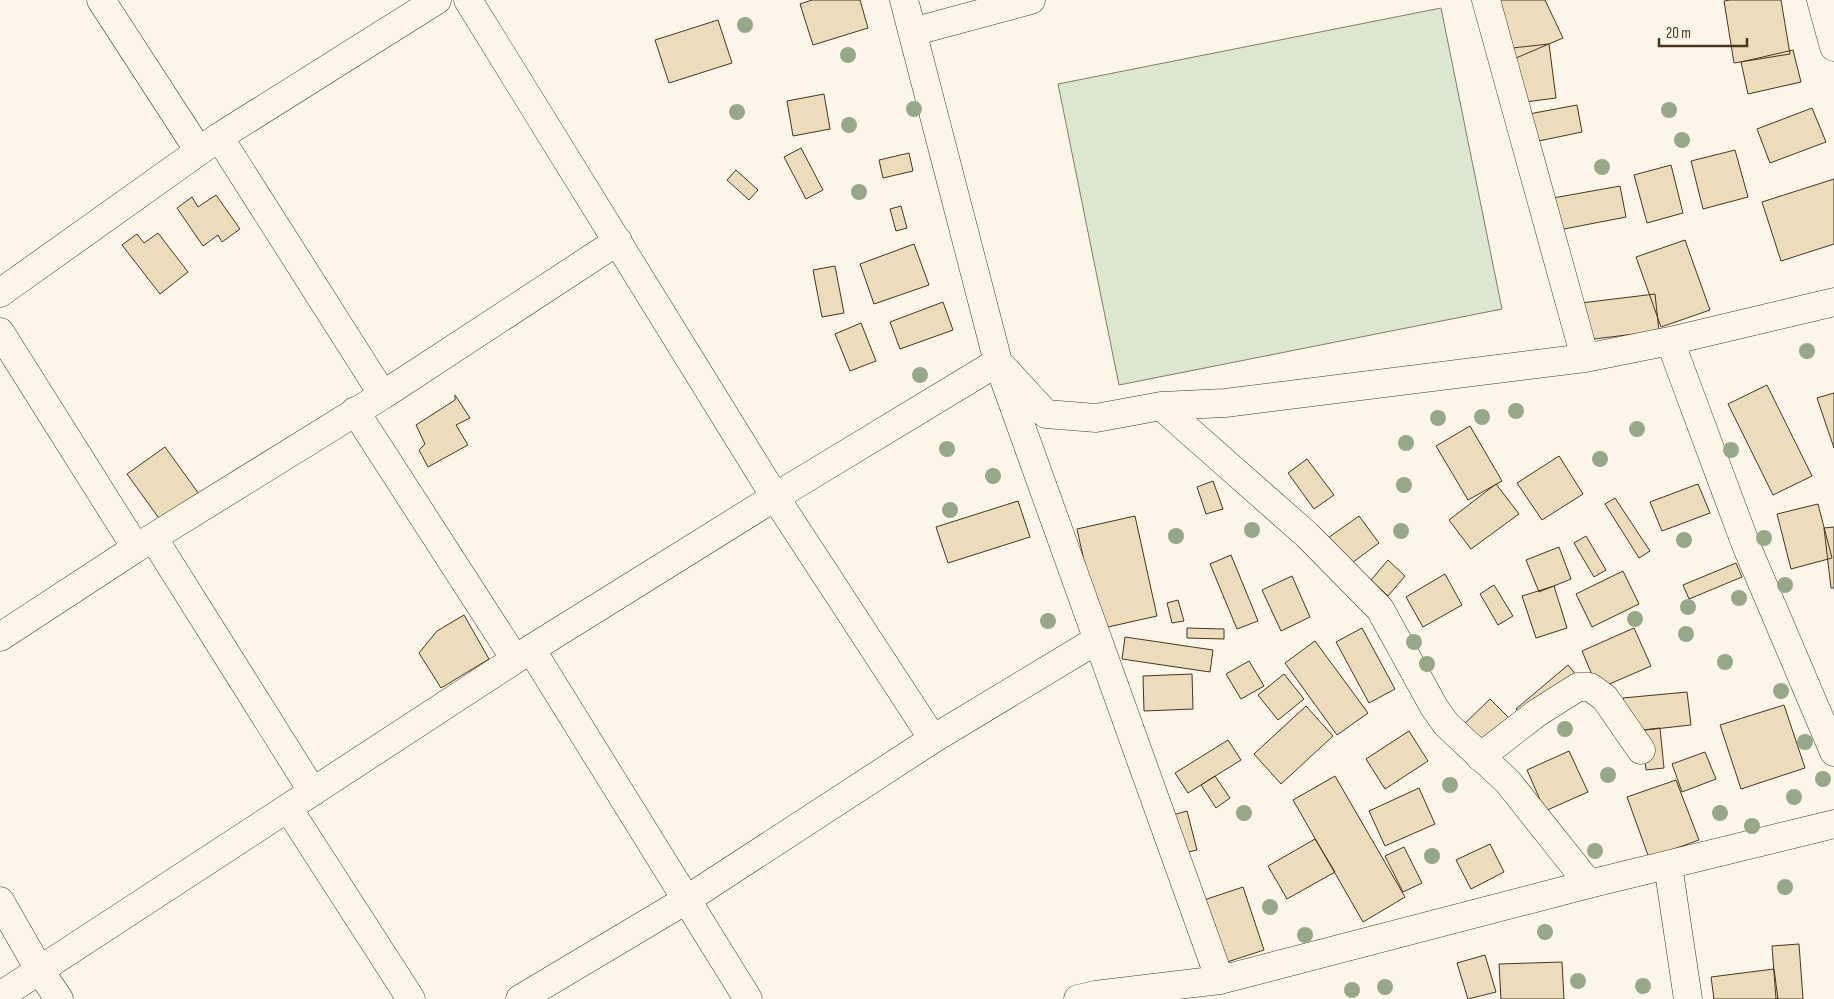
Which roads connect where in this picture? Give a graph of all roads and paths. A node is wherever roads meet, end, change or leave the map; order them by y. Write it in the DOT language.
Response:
graph roads {
  1 [pos="101,0"];
  2 [pos="437,0"];
  3 [pos="468,0"];
  4 [pos="904,0"];
  5 [pos="1032,0"];
  6 [pos="1486,0"];
  7 [pos="1821,0"];
  8 [pos="912,32"];
  9 [pos="1834,48"];
  10 [pos="209,144"];
  11 [pos="618,240"];
  12 [pos="2,288"];
  13 [pos="1834,302"];
  14 [pos="0,332"];
  15 [pos="1670,341"];
  16 [pos="1586,358"];
  17 [pos="998,362"];
  18 [pos="383,394"];
  19 [pos="1162,406"];
  20 [pos="356,411"];
  21 [pos="775,496"];
  22 [pos="145,544"];
  23 [pos="0,637"];
  24 [pos="1097,640"];
  25 [pos="523,654"];
  26 [pos="1826,712"];
  27 [pos="933,739"];
  28 [pos="1640,750"];
  29 [pos="1834,752"];
  30 [pos="1480,757"];
  31 [pos="314,792"];
  32 [pos="288,808"];
  33 [pos="1834,824"];
  34 [pos="1668,865"];
  35 [pos="1589,884"];
  36 [pos="0,900"];
  37 [pos="686,900"];
  38 [pos="40,971"];
  39 [pos="1220,980"];
  40 [pos="0,996"];
  41 [pos="59,999"];
  42 [pos="411,999"];
  43 [pos="520,999"];
  44 [pos="748,999"];
  45 [pos="1078,999"];
  46 [pos="1688,999"];
  1 -- 10 [label="street"];
  2 -- 10 [label="street"];
  3 -- 11 [label="street"];
  4 -- 8 [label="street"];
  5 -- 8 [label="street"];
  6 -- 16 [label="street"];
  7 -- 9 [label="street"];
  8 -- 17 [label="street"];
  10 -- 12 [label="street"];
  10 -- 18 [label="street"];
  11 -- 18 [label="street"];
  11 -- 21 [label="street"];
  13 -- 15 [label="street"];
  14 -- 22 [label="street"];
  15 -- 16 [label="street"];
  15 -- 26 [label="street"];
  16 -- 19 [label="street"];
  17 -- 19 [label="street"];
  17 -- 21 [label="street"];
  17 -- 24 [label="street"];
  18 -- 20 [label="street"];
  19 -- 30 [label="street"];
  20 -- 22 [label="street"];
  20 -- 25 [label="street"];
  21 -- 25 [label="street"];
  21 -- 27 [label="street"];
  22 -- 23 [label="street"];
  22 -- 31 [label="street"];
  24 -- 27 [label="street"];
  24 -- 39 [label="street"];
  25 -- 31 [label="street"];
  25 -- 37 [label="street"];
  26 -- 29 [label="street"];
  27 -- 37 [label="street"];
  28 -- 30 [label="street"];
  30 -- 35 [label="street"];
  31 -- 32 [label="street"];
  32 -- 38 [label="street"];
  32 -- 42 [label="street"];
  33 -- 34 [label="street"];
  34 -- 35 [label="street"];
  34 -- 46 [label="street"];
  35 -- 39 [label="street"];
  36 -- 38 [label="street"];
  37 -- 43 [label="street"];
  37 -- 44 [label="street"];
  38 -- 40 [label="street"];
  38 -- 41 [label="street"];
  39 -- 45 [label="street"];
}
